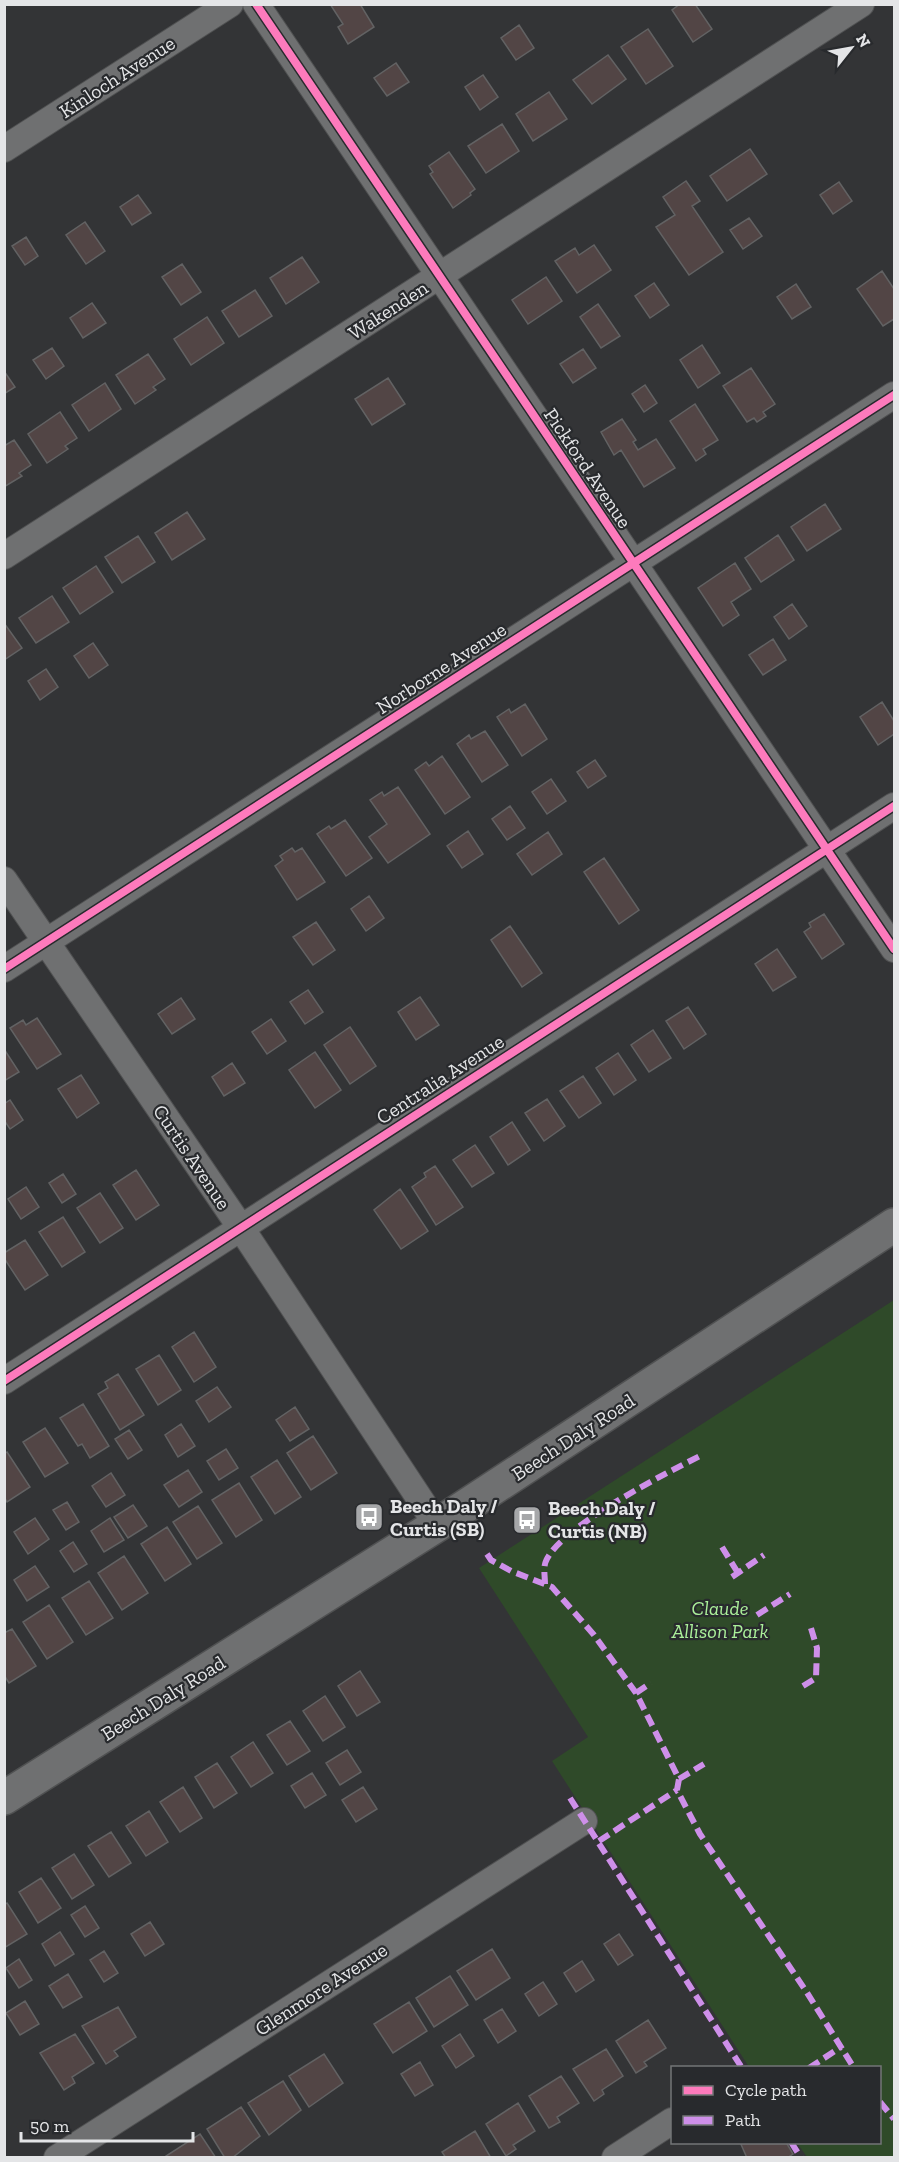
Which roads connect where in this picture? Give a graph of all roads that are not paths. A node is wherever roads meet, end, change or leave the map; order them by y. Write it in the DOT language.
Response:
graph roads {
  1 [pos="230,4"];
  2 [pos="256,4"];
  3 [pos="861,4"];
  4 [pos="4,149"];
  5 [pos="438,277"];
  6 [pos="894,395"];
  7 [pos="4,556"];
  8 [pos="633,564"];
  9 [pos="894,806"];
  10 [pos="828,849"];
  11 [pos="4,880"];
  12 [pos="46,942"];
  13 [pos="894,949"];
  14 [pos="4,969"];
  15 [pos="894,1225"];
  16 [pos="241,1228"];
  17 [pos="4,1381"];
  18 [pos="437,1525"];
  19 [pos="4,1798"];
  20 [pos="584,1821"];
  21 [pos="671,2122"];
  22 [pos="57,2157"];
  23 [pos="615,2157"];
  1 -- 4 [label="street, Kinloch Avenue"];
  2 -- 5 [label="street, Pickford Avenue"];
  3 -- 5 [label="street, Wakenden"];
  5 -- 7 [label="street, Wakenden"];
  5 -- 8 [label="street, Pickford Avenue"];
  6 -- 8 [label="street, Norborne Avenue"];
  8 -- 10 [label="street, Pickford Avenue"];
  8 -- 12 [label="street, Norborne Avenue"];
  9 -- 10 [label="street, Centralia Avenue"];
  10 -- 13 [label="street, Pickford Avenue"];
  10 -- 16 [label="street, Centralia Avenue"];
  11 -- 12 [label="street, Curtis Avenue"];
  12 -- 14 [label="street, Norborne Avenue"];
  12 -- 16 [label="street, Curtis Avenue"];
  15 -- 18 [label="main road, Beech Daly Road"];
  16 -- 17 [label="street, Centralia Avenue"];
  16 -- 18 [label="street, Curtis Avenue"];
  18 -- 19 [label="main road, Beech Daly Road"];
  20 -- 22 [label="street, Glenmore Avenue"];
  21 -- 23 [label="street"];
}
